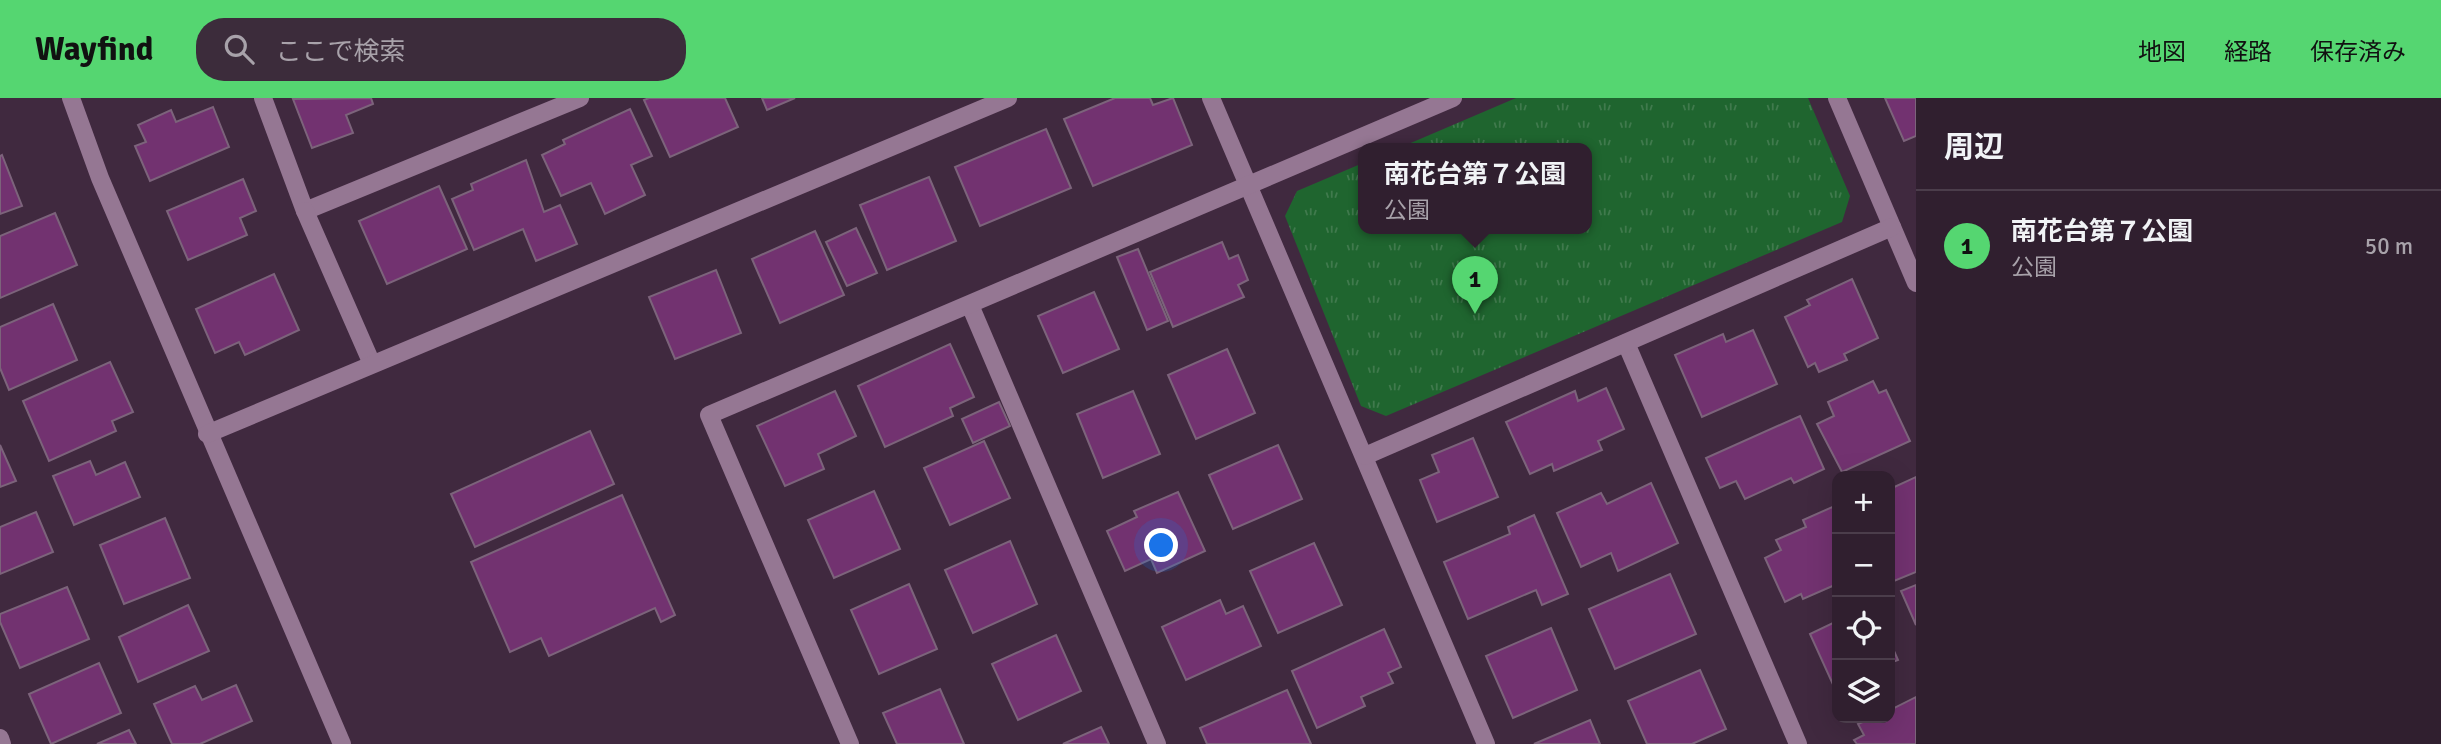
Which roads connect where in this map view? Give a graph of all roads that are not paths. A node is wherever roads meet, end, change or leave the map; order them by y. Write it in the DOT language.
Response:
graph roads {
  1 [pos="71,98"];
  2 [pos="263,98"];
  3 [pos="1008,98"];
  4 [pos="1211,98"];
  5 [pos="1453,98"];
  6 [pos="1837,98"];
  7 [pos="576,99"];
  8 [pos="1249,186"];
  9 [pos="305,211"];
  10 [pos="1892,227"];
  11 [pos="1916,283"];
  12 [pos="971,305"];
  13 [pos="1626,343"];
  14 [pos="373,364"];
  15 [pos="207,434"];
  16 [pos="1365,456"];
  17 [pos="0,738"];
  18 [pos="2,744"];
  19 [pos="342,744"];
  20 [pos="850,744"];
  21 [pos="1157,744"];
  22 [pos="1486,744"];
  23 [pos="1798,744"];
  1 -- 15 [label="street"];
  2 -- 9 [label="street"];
  3 -- 14 [label="street"];
  4 -- 8 [label="street"];
  5 -- 8 [label="street"];
  6 -- 10 [label="street"];
  7 -- 9 [label="street"];
  8 -- 12 [label="street"];
  8 -- 16 [label="street"];
  9 -- 14 [label="street"];
  10 -- 11 [label="street"];
  10 -- 13 [label="street"];
  12 -- 20 [label="street"];
  12 -- 21 [label="street"];
  13 -- 16 [label="street"];
  13 -- 23 [label="street"];
  14 -- 15 [label="street"];
  15 -- 19 [label="street"];
  16 -- 22 [label="street"];
  17 -- 18 [label="street"];
}
